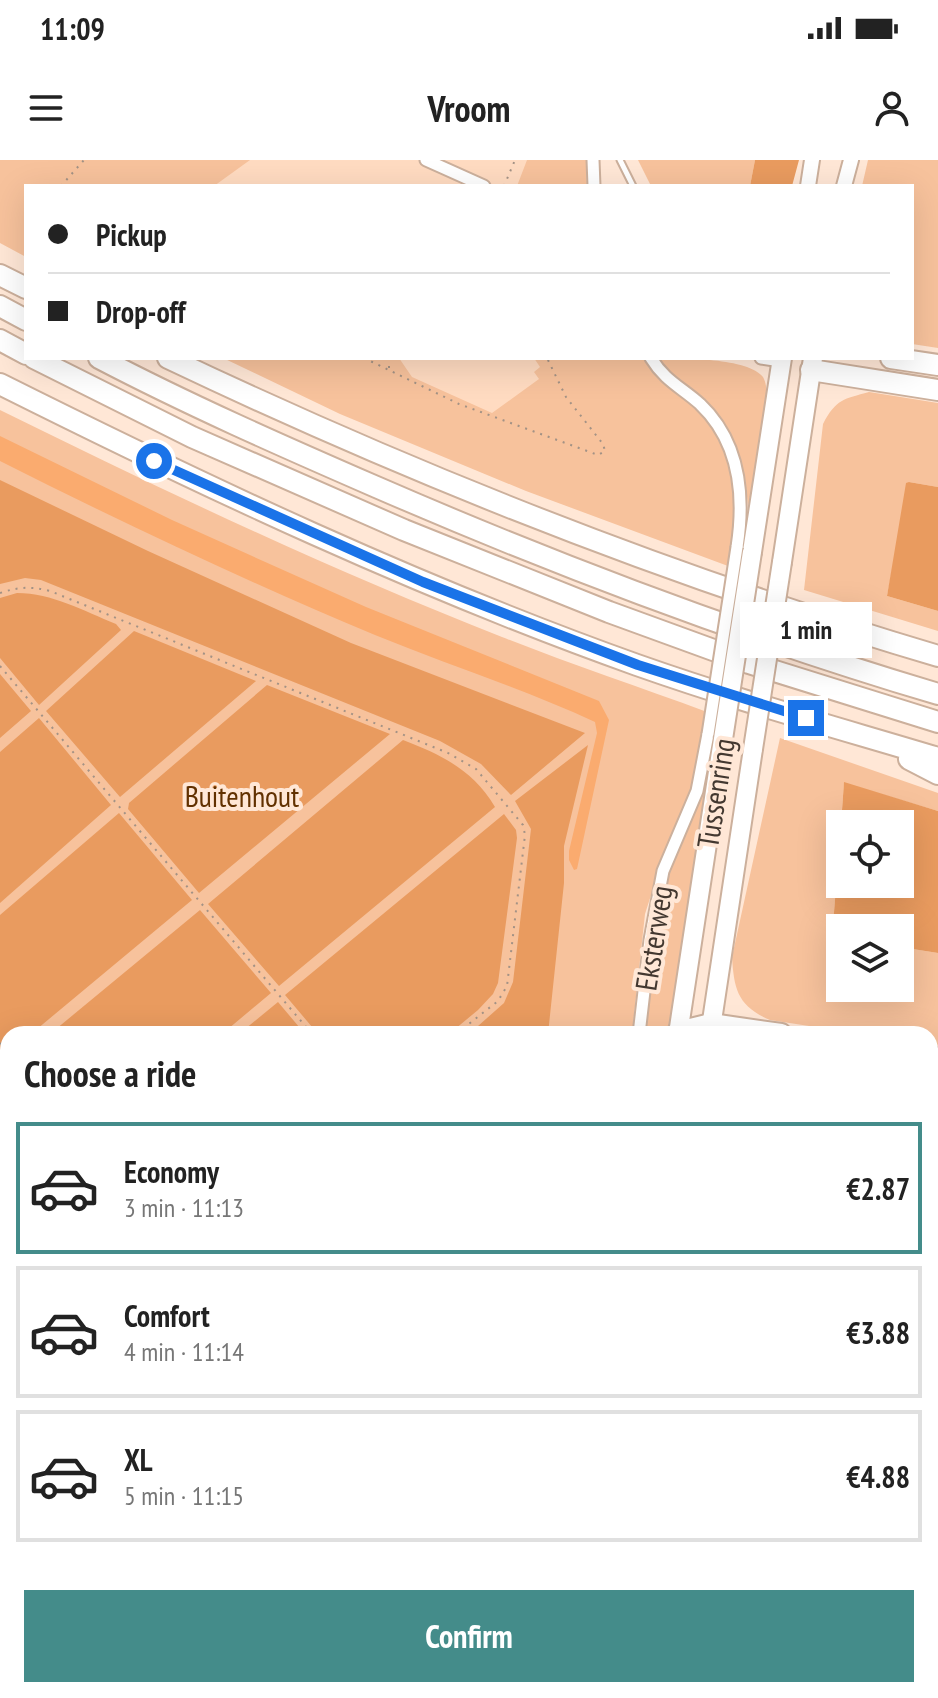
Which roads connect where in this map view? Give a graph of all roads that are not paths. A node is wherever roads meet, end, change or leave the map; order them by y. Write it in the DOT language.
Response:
graph roads {
  1 [pos="426,160"];
  2 [pos="593,160"];
  3 [pos="620,160"];
  4 [pos="812,160"];
  5 [pos="851,160"];
  6 [pos="480,184"];
  7 [pos="594,184"];
  8 [pos="632,184"];
  9 [pos="808,184"];
  10 [pos="845,184"];
  11 [pos="0,275"];
  12 [pos="24,287"];
  13 [pos="0,306"];
  14 [pos="24,319"];
  15 [pos="0,340"];
  16 [pos="24,353"];
  17 [pos="38,360"];
  18 [pos="103,360"];
  19 [pos="172,360"];
  20 [pos="652,360"];
  21 [pos="782,360"];
  22 [pos="904,360"];
  23 [pos="812,364"];
  24 [pos="938,365"];
  25 [pos="0,384"];
  26 [pos="938,390"];
  27 [pos="745,549"];
  28 [pos="858,632"];
  29 [pos="938,649"];
  30 [pos="938,656"];
  31 [pos="938,694"];
  32 [pos="938,722"];
  33 [pos="716,736"];
  34 [pos="862,736"];
  35 [pos="938,758"];
  36 [pos="938,774"];
  37 [pos="640,1026"];
  38 [pos="680,1026"];
  39 [pos="710,1026"];
  1 -- 6 [label="street"];
  2 -- 7 [label="street"];
  3 -- 8 [label="lane"];
  4 -- 9 [label="street"];
  5 -- 10 [label="street"];
  11 -- 12 [label="highway"];
  13 -- 14 [label="highway"];
  15 -- 16 [label="highway"];
  17 -- 32 [label="highway"];
  18 -- 31 [label="highway"];
  19 -- 28 [label="highway"];
  20 -- 27 [label="street"];
  21 -- 23 [label="highway"];
  21 -- 27 [label="highway, Tussenring"];
  22 -- 24 [label="highway"];
  23 -- 26 [label="highway"];
  23 -- 39 [label="highway, Tussenring, bridge"];
  25 -- 34 [label="highway"];
  27 -- 33 [label="highway, Tussenring, bridge"];
  28 -- 29 [label="highway"];
  28 -- 30 [label="highway"];
  33 -- 37 [label="street, Eksterweg"];
  33 -- 38 [label="highway, Tussenring"];
  34 -- 35 [label="highway"];
  34 -- 36 [label="highway"];
}
